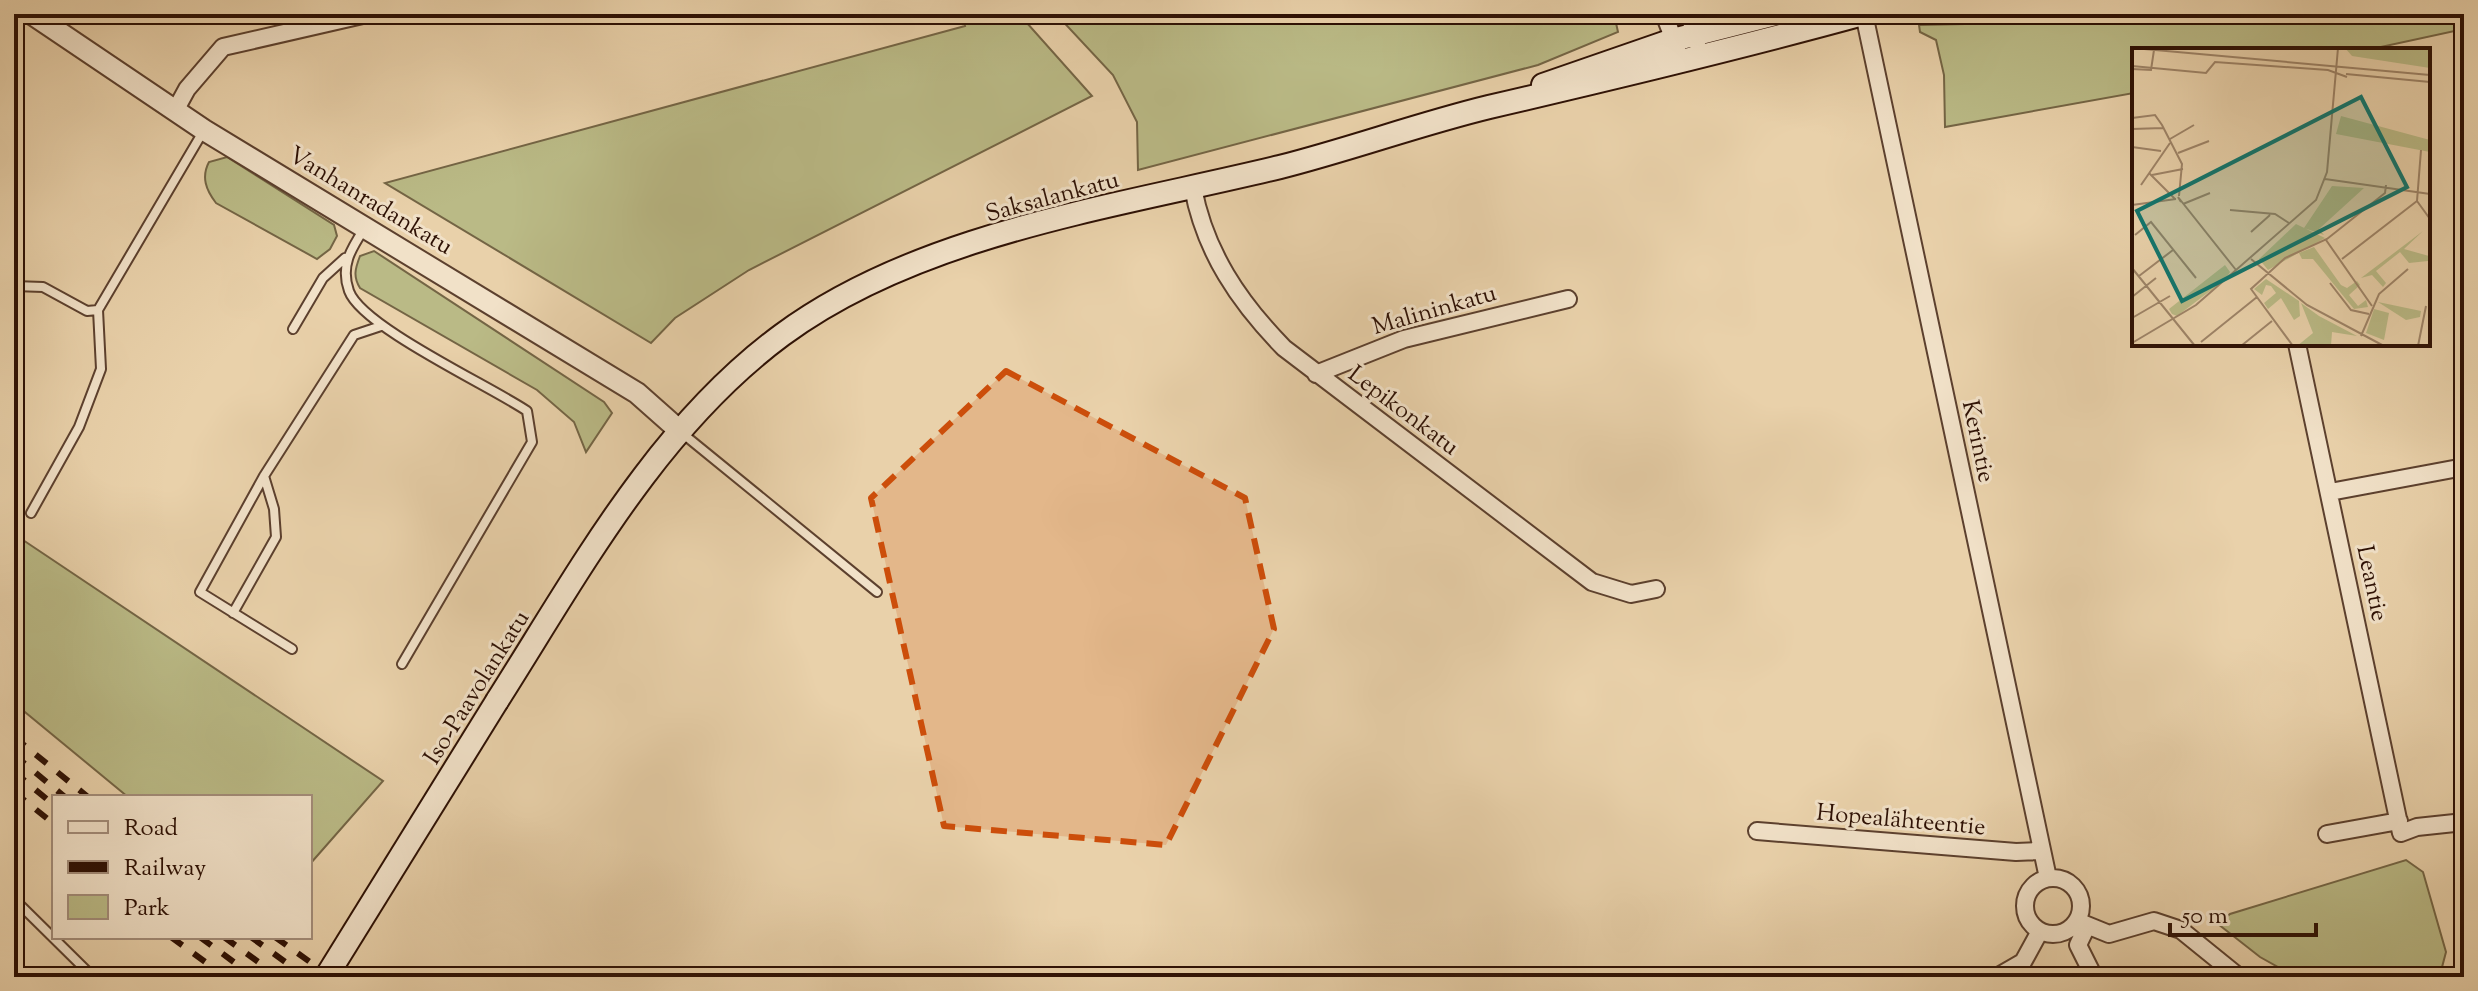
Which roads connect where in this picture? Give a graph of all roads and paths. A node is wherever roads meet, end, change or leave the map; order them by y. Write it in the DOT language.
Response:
graph roads {
  1 [pos="32,14"];
  2 [pos="367,14"];
  3 [pos="1664,14"];
  4 [pos="1775,14"];
  5 [pos="1864,14"];
  6 [pos="1686,29"];
  7 [pos="1691,61"];
  8 [pos="1486,108"];
  9 [pos="175,111"];
  10 [pos="204,130"];
  11 [pos="1193,188"];
  12 [pos="364,228"];
  13 [pos="345,258"];
  14 [pos="14,286"];
  15 [pos="1568,299"];
  16 [pos="98,310"];
  17 [pos="381,326"];
  18 [pos="293,329"];
  19 [pos="2297,346"];
  20 [pos="1316,374"];
  21 [pos="681,432"];
  22 [pos="2464,467"];
  23 [pos="264,476"];
  24 [pos="2330,492"];
  25 [pos="31,513"];
  26 [pos="1656,589"];
  27 [pos="877,592"];
  28 [pos="233,613"];
  29 [pos="292,649"];
  30 [pos="402,664"];
  31 [pos="2464,822"];
  32 [pos="2400,827"];
  33 [pos="1757,831"];
  34 [pos="2327,834"];
  35 [pos="2041,851"];
  36 [pos="2048,878"];
  37 [pos="14,899"];
  38 [pos="2082,924"];
  39 [pos="2040,931"];
  40 [pos="52,937"];
  41 [pos="55,939"];
  42 [pos="93,977"];
  43 [pos="326,977"];
  44 [pos="1997,977"];
  45 [pos="2094,977"];
  46 [pos="2239,977"];
  1 -- 9 [label="street, Vanhanradankatu"];
  2 -- 9 [label="street"];
  3 -- 6 [label="street"];
  4 -- 6 [label="main road, Saksalankatu"];
  5 -- 7 [label="main road, Saksalankatu"];
  5 -- 35 [label="street, Kerintie"];
  6 -- 7 [label="street"];
  6 -- 8 [label="main road, Saksalankatu"];
  7 -- 8 [label="main road, Saksalankatu"];
  8 -- 11 [label="main road, Saksalankatu"];
  9 -- 10 [label="street, Vanhanradankatu"];
  10 -- 12 [label="street, Vanhanradankatu"];
  10 -- 16 [label="lane"];
  11 -- 20 [label="street, Lepikonkatu"];
  11 -- 21 [label="main road, Saksalankatu"];
  12 -- 13 [label="lane"];
  12 -- 21 [label="street, Vanhanradankatu"];
  13 -- 17 [label="lane"];
  13 -- 18 [label="lane"];
  14 -- 16 [label="lane"];
  15 -- 20 [label="street, Malininkatu"];
  16 -- 25 [label="lane"];
  17 -- 23 [label="lane"];
  17 -- 30 [label="lane"];
  19 -- 24 [label="street, Leantie"];
  20 -- 26 [label="street, Lepikonkatu"];
  21 -- 27 [label="lane"];
  21 -- 43 [label="main road, Iso-Paavolankatu, bridge"];
  22 -- 24 [label="street"];
  23 -- 28 [label="lane"];
  23 -- 28 [label="lane"];
  24 -- 32 [label="street, Leantie"];
  28 -- 29 [label="lane"];
  31 -- 32 [label="street"];
  32 -- 34 [label="street"];
  33 -- 35 [label="street, Hopealähteentie"];
  35 -- 36 [label="street, Kerintie"];
  36 -- 38 [label="street"];
  36 -- 39 [label="street"];
  37 -- 40 [label="lane"];
  38 -- 39 [label="street"];
  38 -- 45 [label="street"];
  38 -- 46 [label="street"];
  39 -- 44 [label="street"];
  41 -- 42 [label="lane"];
}
